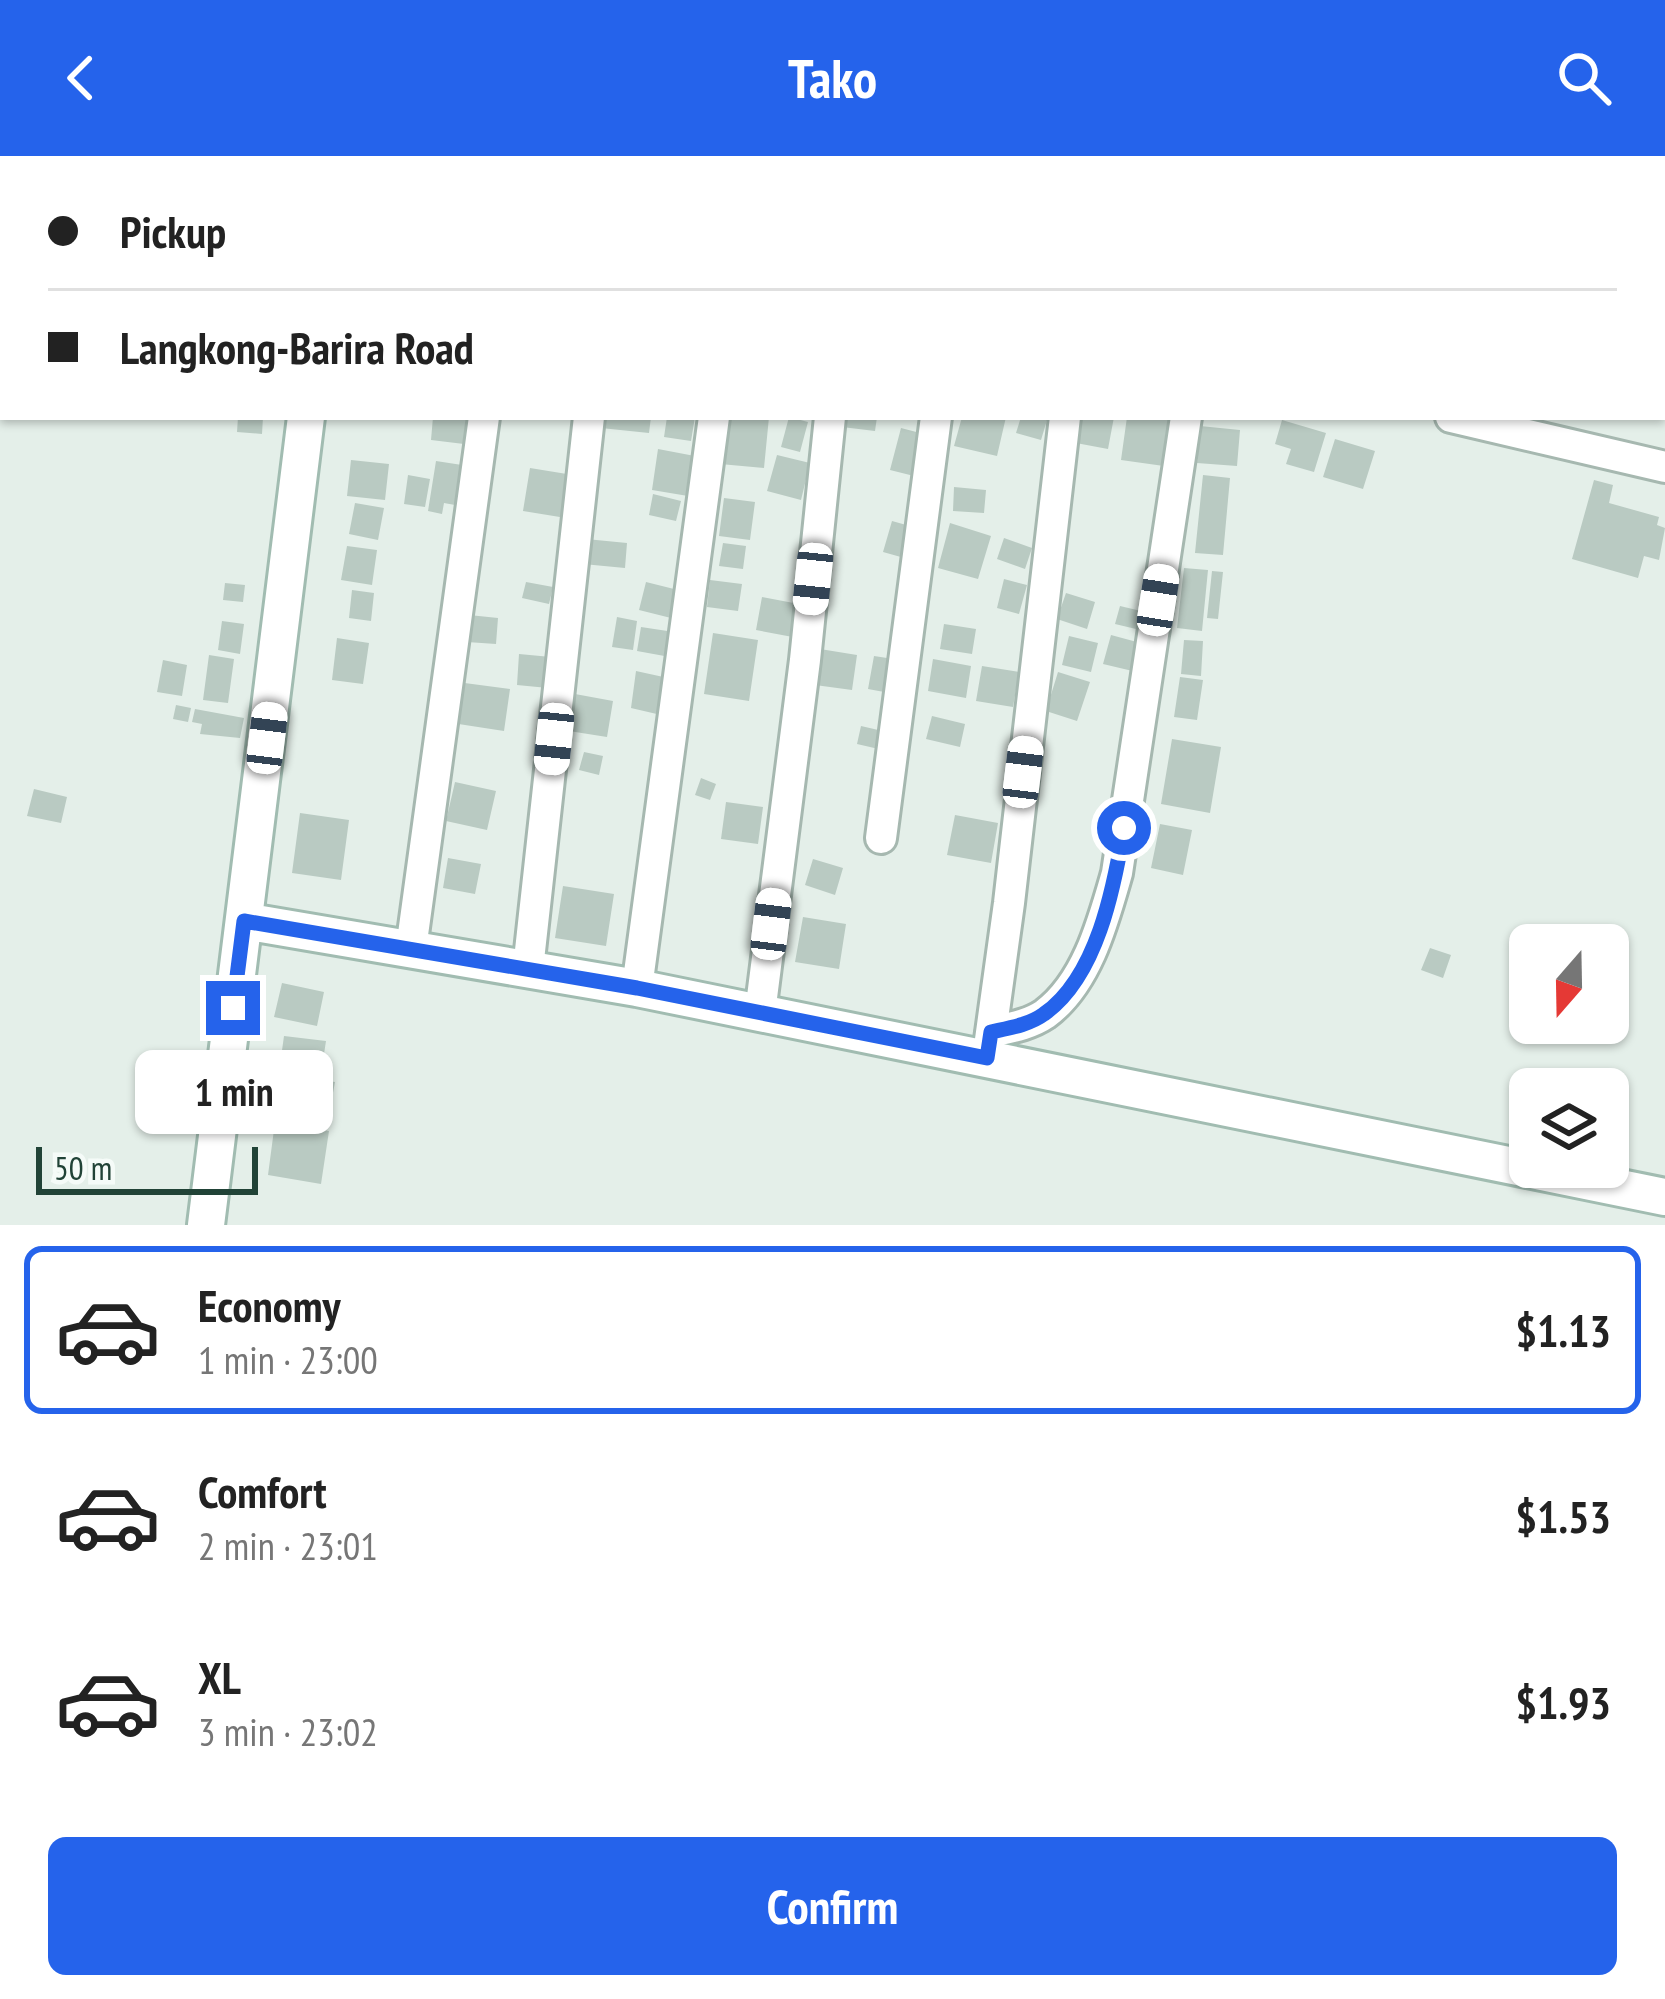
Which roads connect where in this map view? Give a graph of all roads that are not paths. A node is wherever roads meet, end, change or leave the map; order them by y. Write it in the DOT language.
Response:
graph roads {
  1 [pos="306,420"];
  2 [pos="484,420"];
  3 [pos="590,420"];
  4 [pos="714,420"];
  5 [pos="830,420"];
  6 [pos="936,420"];
  7 [pos="1065,420"];
  8 [pos="1186,420"];
  9 [pos="1464,420"];
  10 [pos="1665,467"];
  11 [pos="881,838"];
  12 [pos="244,921"];
  13 [pos="410,949"];
  14 [pos="528,969"];
  15 [pos="637,988"];
  16 [pos="760,1012"];
  17 [pos="989,1045"];
  18 [pos="1665,1197"];
  19 [pos="206,1225"];
  1 -- 12 [label="street"];
  2 -- 13 [label="street"];
  3 -- 14 [label="street"];
  4 -- 15 [label="street"];
  5 -- 16 [label="street"];
  6 -- 11 [label="street"];
  7 -- 17 [label="street"];
  8 -- 17 [label="street"];
  9 -- 10 [label="street"];
  12 -- 13 [label="street"];
  12 -- 19 [label="street"];
  13 -- 14 [label="street"];
  14 -- 15 [label="street"];
  15 -- 16 [label="street"];
  16 -- 17 [label="street"];
  17 -- 18 [label="street"];
}
